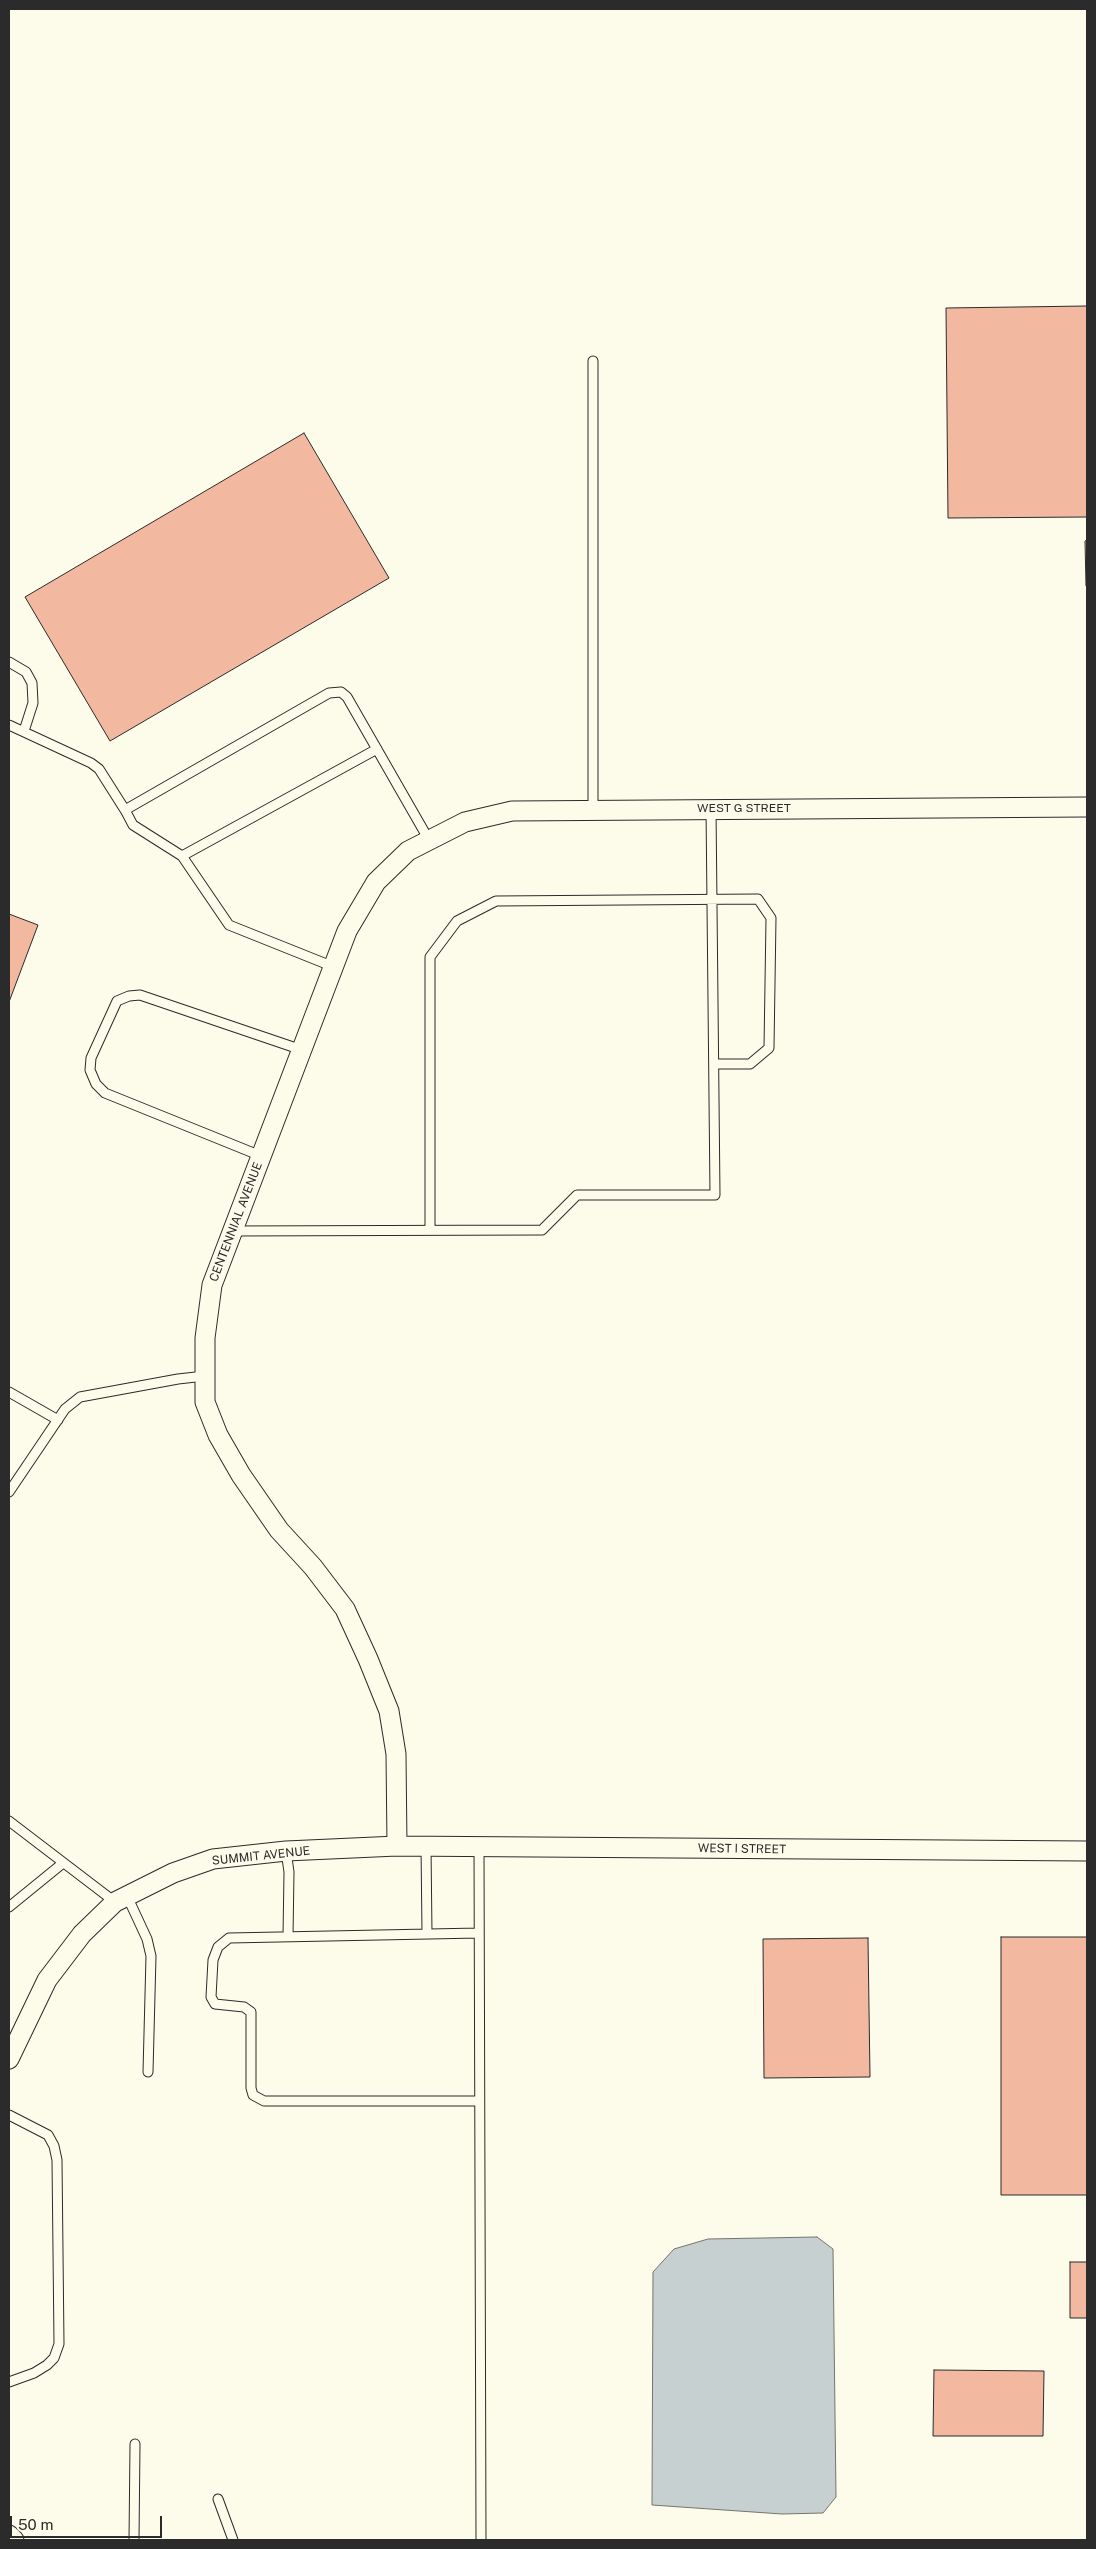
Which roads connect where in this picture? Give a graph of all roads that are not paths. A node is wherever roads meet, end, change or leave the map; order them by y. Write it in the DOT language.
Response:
graph roads {
  1 [pos="592,361"];
  2 [pos="9,662"];
  3 [pos="9,725"];
  4 [pos="24,731"];
  5 [pos="377,749"];
  6 [pos="1087,807"];
  7 [pos="711,808"];
  8 [pos="593,809"];
  9 [pos="125,810"];
  10 [pos="429,840"];
  11 [pos="408,851"];
  12 [pos="182,856"];
  13 [pos="713,898"];
  14 [pos="334,967"];
  15 [pos="302,1050"];
  16 [pos="714,1064"];
  17 [pos="261,1156"];
  18 [pos="430,1230"];
  19 [pos="232,1231"];
  20 [pos="205,1376"];
  21 [pos="9,1392"];
  22 [pos="58,1420"];
  23 [pos="9,1492"];
  24 [pos="9,1821"];
  25 [pos="397,1846"];
  26 [pos="426,1846"];
  27 [pos="479,1847"];
  28 [pos="286,1851"];
  29 [pos="1087,1851"];
  30 [pos="63,1863"];
  31 [pos="121,1899"];
  32 [pos="9,1907"];
  33 [pos="479,1933"];
  34 [pos="426,1934"];
  35 [pos="288,1936"];
  36 [pos="9,2059"];
  37 [pos="148,2072"];
  38 [pos="479,2101"];
  39 [pos="9,2115"];
  40 [pos="9,2382"];
  41 [pos="135,2444"];
  42 [pos="218,2499"];
  43 [pos="9,2535"];
  44 [pos="14,2540"];
  45 [pos="134,2540"];
  46 [pos="233,2540"];
  47 [pos="481,2540"];
  1 -- 8 [label="lane"];
  2 -- 4 [label="lane"];
  3 -- 4 [label="lane"];
  4 -- 9 [label="lane"];
  5 -- 9 [label="lane"];
  5 -- 10 [label="lane"];
  5 -- 12 [label="lane"];
  6 -- 7 [label="street, WEST G STREET"];
  7 -- 8 [label="street, WEST G STREET"];
  7 -- 13 [label="lane"];
  8 -- 10 [label="street, WEST G STREET"];
  9 -- 12 [label="lane"];
  10 -- 11 [label="street, WEST G STREET"];
  11 -- 14 [label="street, CENTENNIAL AVENUE"];
  12 -- 14 [label="lane"];
  13 -- 16 [label="lane"];
  13 -- 16 [label="lane"];
  13 -- 18 [label="lane"];
  14 -- 15 [label="street, CENTENNIAL AVENUE"];
  15 -- 17 [label="street, CENTENNIAL AVENUE"];
  15 -- 17 [label="lane"];
  16 -- 18 [label="lane"];
  17 -- 19 [label="street, CENTENNIAL AVENUE"];
  18 -- 19 [label="lane"];
  19 -- 20 [label="street, CENTENNIAL AVENUE"];
  20 -- 22 [label="lane"];
  20 -- 25 [label="street, CENTENNIAL AVENUE"];
  21 -- 22 [label="lane"];
  22 -- 23 [label="lane"];
  24 -- 30 [label="lane"];
  25 -- 26 [label="street, WEST I STREET"];
  25 -- 28 [label="street, SUMMIT AVENUE"];
  26 -- 27 [label="street, WEST I STREET"];
  26 -- 34 [label="lane"];
  27 -- 29 [label="street, WEST I STREET"];
  27 -- 33 [label="lane"];
  28 -- 31 [label="street, SUMMIT AVENUE"];
  28 -- 35 [label="lane"];
  30 -- 31 [label="lane"];
  30 -- 32 [label="lane"];
  31 -- 36 [label="street, SUMMIT AVENUE"];
  31 -- 37 [label="lane"];
  33 -- 34 [label="lane"];
  33 -- 38 [label="lane"];
  34 -- 35 [label="lane"];
  35 -- 38 [label="lane"];
  38 -- 47 [label="lane"];
  39 -- 40 [label="lane"];
  41 -- 45 [label="lane"];
  42 -- 46 [label="lane"];
  43 -- 44 [label="street"];
}
